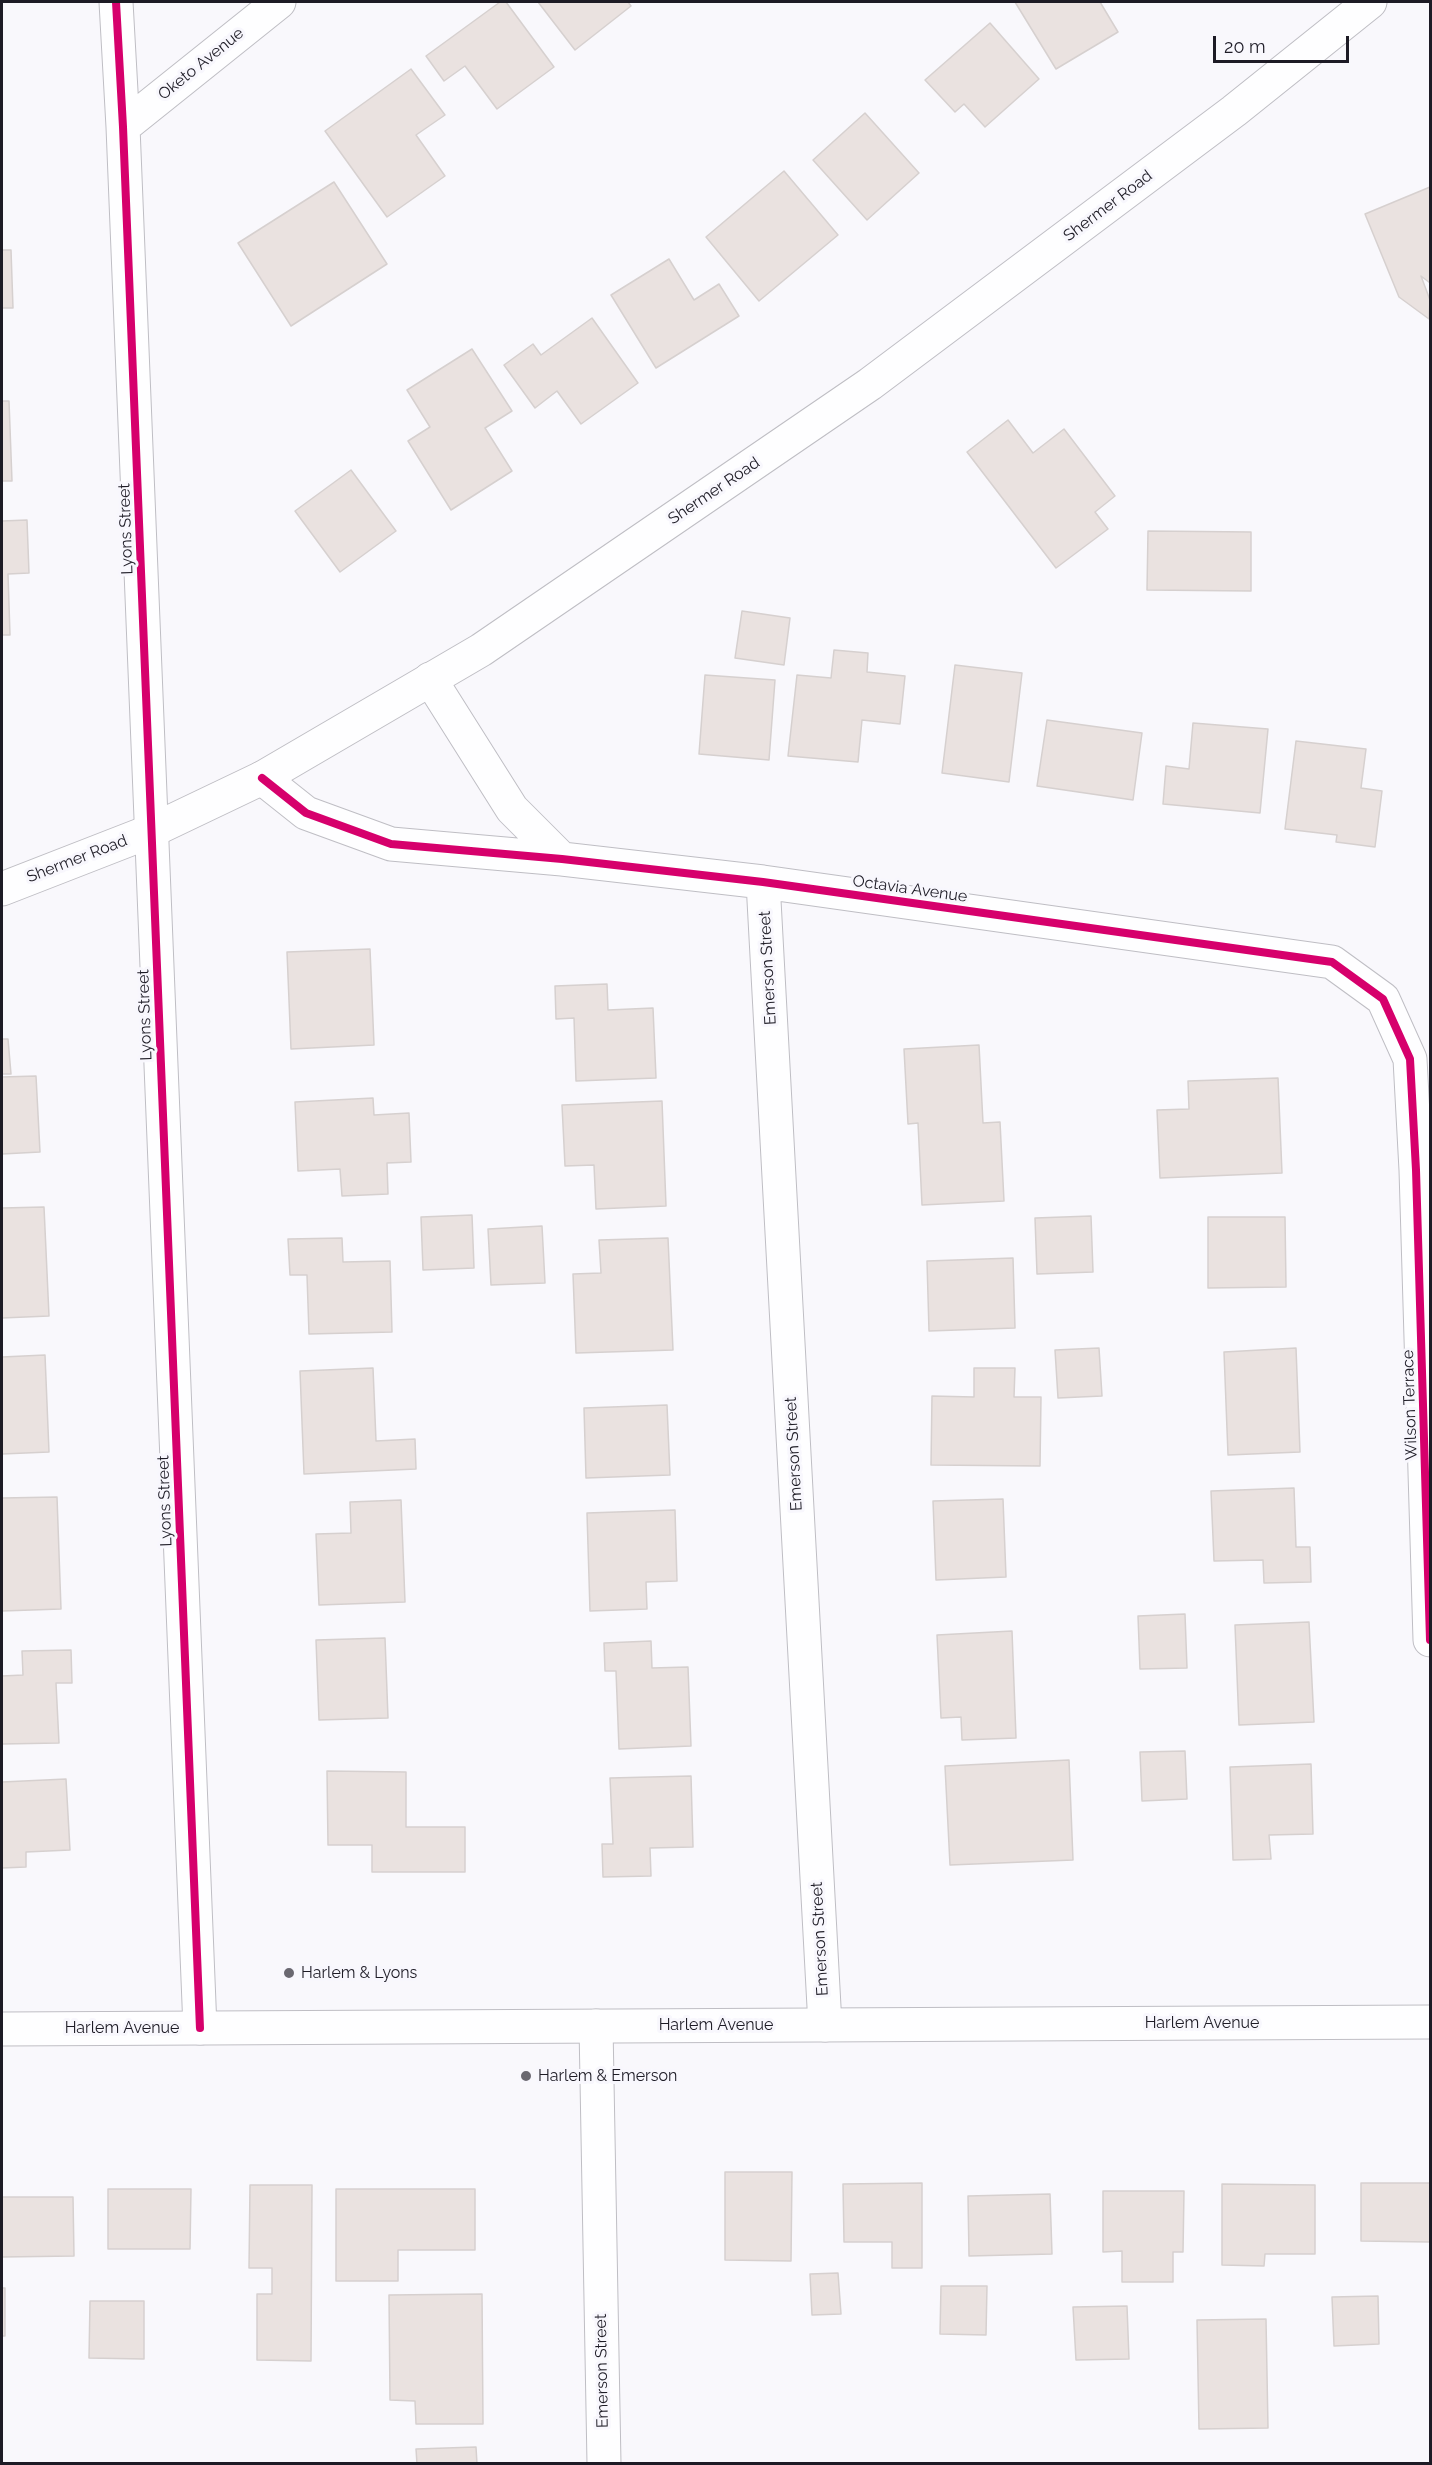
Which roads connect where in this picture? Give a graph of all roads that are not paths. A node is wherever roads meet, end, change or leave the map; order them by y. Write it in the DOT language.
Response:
graph roads {
  1 [pos="116,2"];
  2 [pos="279,2"];
  3 [pos="1370,2"];
  4 [pos="123,127"];
  5 [pos="430,679"];
  6 [pos="262,778"];
  7 [pos="151,831"];
  8 [pos="562,859"];
  9 [pos="763,882"];
  10 [pos="2,888"];
  11 [pos="1423,1170"];
  12 [pos="1431,1640"];
  13 [pos="1431,2022"];
  14 [pos="825,2025"];
  15 [pos="596,2026"];
  16 [pos="2,2028"];
  17 [pos="200,2028"];
  18 [pos="604,2463"];
  1 -- 4 [label="street, Lyons Street"];
  2 -- 4 [label="street, Oketo Avenue"];
  3 -- 5 [label="street, Shermer Road"];
  4 -- 7 [label="street, Lyons Street"];
  5 -- 6 [label="street, Shermer Road"];
  5 -- 8 [label="street"];
  6 -- 7 [label="street, Shermer Road"];
  6 -- 8 [label="street, Octavia Avenue"];
  7 -- 10 [label="street, Shermer Road"];
  7 -- 17 [label="street, Lyons Street"];
  8 -- 9 [label="street, Octavia Avenue"];
  9 -- 11 [label="street, Octavia Avenue"];
  9 -- 14 [label="street, Emerson Street"];
  11 -- 12 [label="street, Wilson Terrace"];
  13 -- 14 [label="street, Harlem Avenue"];
  14 -- 15 [label="street, Harlem Avenue"];
  15 -- 17 [label="street, Harlem Avenue"];
  15 -- 18 [label="street, Emerson Street"];
  16 -- 17 [label="street, Harlem Avenue"];
}
